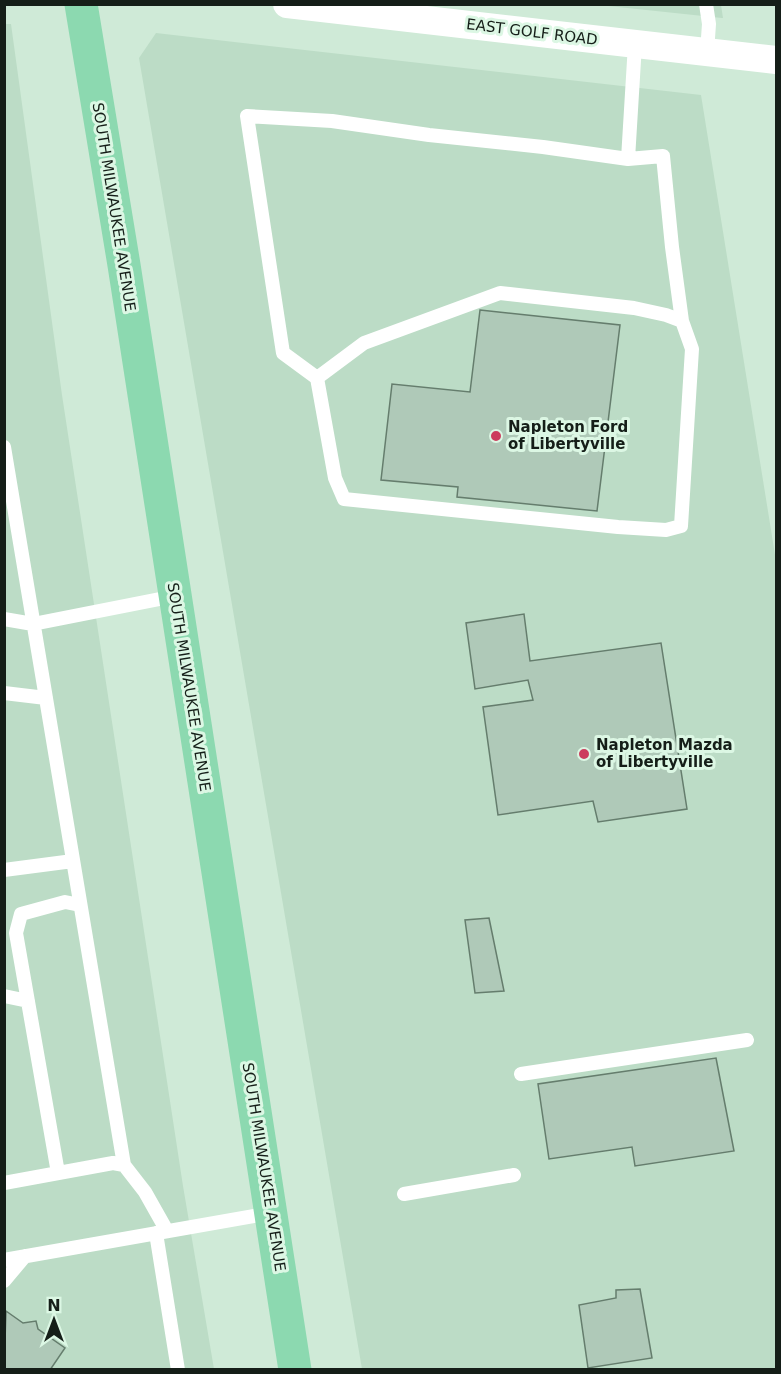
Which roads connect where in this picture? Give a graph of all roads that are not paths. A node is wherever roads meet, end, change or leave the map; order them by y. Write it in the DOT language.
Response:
graph roads {
  1 [pos="81,4"];
  2 [pos="706,4"];
  3 [pos="298,5"];
  4 [pos="635,44"];
  5 [pos="707,52"];
  6 [pos="777,60"];
  7 [pos="628,159"];
  8 [pos="682,321"];
  9 [pos="317,378"];
  10 [pos="4,447"];
  11 [pos="175,596"];
  12 [pos="4,619"];
  13 [pos="33,624"];
  14 [pos="4,693"];
  15 [pos="46,698"];
  16 [pos="73,861"];
  17 [pos="5,871"];
  18 [pos="80,905"];
  19 [pos="4,996"];
  20 [pos="28,1001"];
  21 [pos="747,1040"];
  22 [pos="521,1074"];
  23 [pos="124,1165"];
  24 [pos="58,1173"];
  25 [pos="514,1175"];
  26 [pos="4,1183"];
  27 [pos="404,1194"];
  28 [pos="271,1213"];
  29 [pos="162,1232"];
  30 [pos="25,1256"];
  31 [pos="4,1260"];
  32 [pos="4,1281"];
  33 [pos="178,1370"];
  34 [pos="295,1370"];
  1 -- 11 [label="main road, SOUTH MILWAUKEE AVENUE"];
  2 -- 5 [label="lane"];
  3 -- 4 [label="street, EAST GOLF ROAD"];
  4 -- 5 [label="street, EAST GOLF ROAD"];
  4 -- 7 [label="lane"];
  5 -- 6 [label="street, EAST GOLF ROAD"];
  7 -- 8 [label="lane"];
  7 -- 9 [label="lane"];
  8 -- 9 [label="lane"];
  8 -- 9 [label="lane"];
  10 -- 13 [label="lane"];
  11 -- 13 [label="lane"];
  11 -- 28 [label="main road, SOUTH MILWAUKEE AVENUE"];
  12 -- 13 [label="lane"];
  13 -- 15 [label="lane"];
  14 -- 15 [label="lane"];
  15 -- 16 [label="lane"];
  16 -- 17 [label="lane"];
  16 -- 18 [label="lane"];
  18 -- 20 [label="lane"];
  18 -- 23 [label="lane"];
  19 -- 20 [label="lane"];
  20 -- 24 [label="lane"];
  21 -- 22 [label="lane"];
  23 -- 24 [label="lane"];
  23 -- 29 [label="lane"];
  24 -- 26 [label="lane"];
  25 -- 27 [label="lane"];
  28 -- 29 [label="lane"];
  28 -- 34 [label="main road, SOUTH MILWAUKEE AVENUE"];
  29 -- 30 [label="lane"];
  29 -- 33 [label="lane"];
  30 -- 31 [label="lane"];
  30 -- 32 [label="lane"];
}
